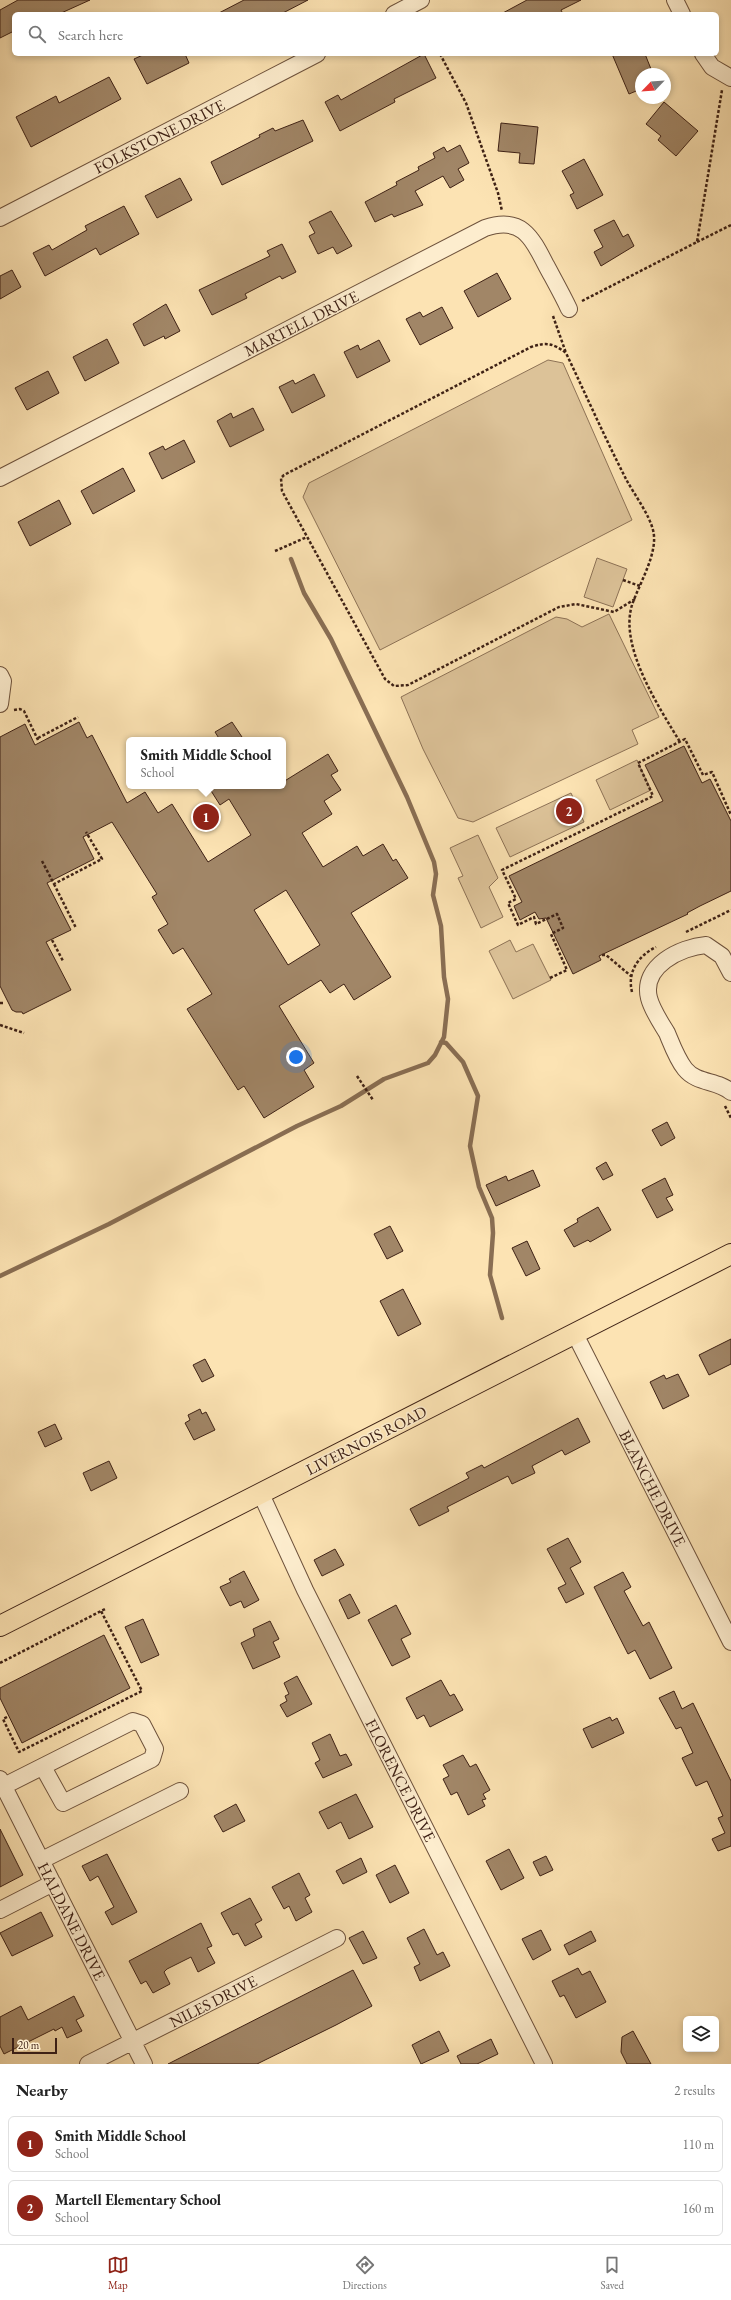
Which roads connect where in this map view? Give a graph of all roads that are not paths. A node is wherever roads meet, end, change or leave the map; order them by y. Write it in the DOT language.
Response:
graph roads {
  1 [pos="421,0"];
  2 [pos="675,0"];
  3 [pos="398,12"];
  4 [pos="681,12"];
  5 [pos="313,56"];
  6 [pos="704,56"];
  7 [pos="731,78"];
  8 [pos="0,218"];
  9 [pos="574,306"];
  10 [pos="0,478"];
  11 [pos="0,675"];
  12 [pos="0,704"];
  13 [pos="731,973"];
  14 [pos="731,1092"];
  15 [pos="731,1254"];
  16 [pos="575,1334"];
  17 [pos="261,1494"];
  18 [pos="0,1626"];
  19 [pos="731,1642"];
  20 [pos="43,1767"];
  21 [pos="2,1783"];
  22 [pos="180,1791"];
  23 [pos="42,1860"];
  24 [pos="53,1883"];
  25 [pos="0,1910"];
  26 [pos="338,1938"];
  27 [pos="133,2041"];
  28 [pos="88,2064"];
  29 [pos="144,2064"];
  30 [pos="544,2064"];
  1 -- 3 [label="street"];
  2 -- 4 [label="street"];
  5 -- 8 [label="street, FOLKSTONE DRIVE"];
  6 -- 7 [label="street"];
  9 -- 10 [label="street, MARTELL DRIVE"];
  11 -- 12 [label="street"];
  13 -- 14 [label="street"];
  15 -- 16 [label="main road, LIVERNOIS ROAD"];
  16 -- 17 [label="main road, LIVERNOIS ROAD"];
  16 -- 19 [label="street, BLANCHE DRIVE"];
  17 -- 18 [label="main road, LIVERNOIS ROAD"];
  17 -- 30 [label="street, FLORENCE DRIVE"];
  20 -- 20 [label="street"];
  20 -- 21 [label="street"];
  21 -- 23 [label="street, HALDANE DRIVE"];
  22 -- 23 [label="street"];
  23 -- 24 [label="street, HALDANE DRIVE"];
  24 -- 25 [label="street"];
  24 -- 27 [label="street, HALDANE DRIVE"];
  26 -- 27 [label="street, NILES DRIVE"];
  27 -- 28 [label="street, NILES DRIVE"];
  27 -- 29 [label="street, HALDANE DRIVE"];
}
